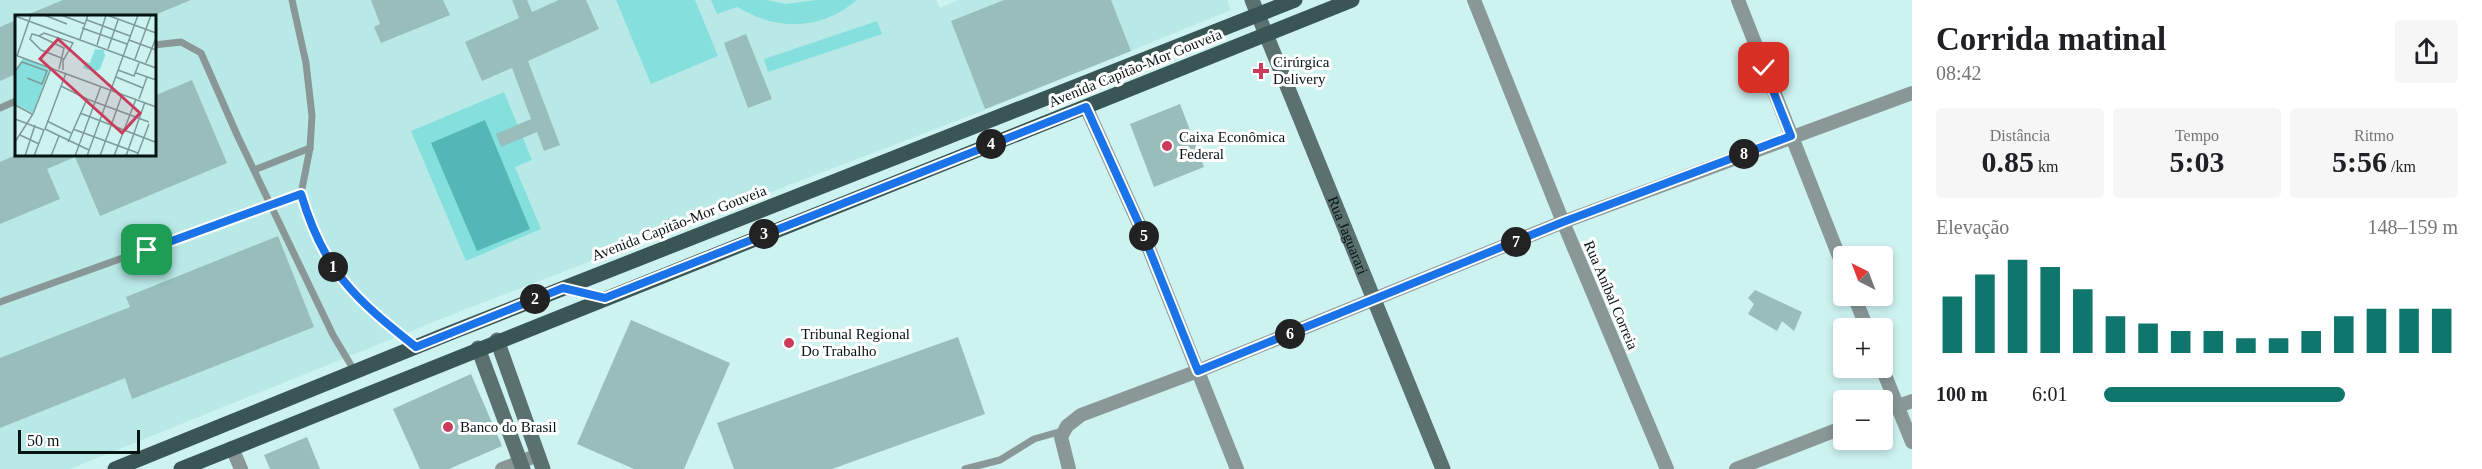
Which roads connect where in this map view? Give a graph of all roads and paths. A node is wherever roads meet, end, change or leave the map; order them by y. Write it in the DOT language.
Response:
graph roads {
  1 [pos="292,0"];
  2 [pos="1252,0"];
  3 [pos="1295,0"];
  4 [pos="1352,0"];
  5 [pos="1474,0"];
  6 [pos="1738,0"];
  7 [pos="1258,15"];
  8 [pos="1267,35"];
  9 [pos="156,45"];
  10 [pos="1912,93"];
  11 [pos="15,101"];
  12 [pos="1086,107"];
  13 [pos="0,108"];
  14 [pos="1791,136"];
  15 [pos="310,148"];
  16 [pos="254,170"];
  17 [pos="301,194"];
  18 [pos="793,198"];
  19 [pos="272,203"];
  20 [pos="1563,222"];
  21 [pos="770,232"];
  22 [pos="1835,246"];
  23 [pos="563,288"];
  24 [pos="605,298"];
  25 [pos="1374,300"];
  26 [pos="0,302"];
  27 [pos="497,340"];
  28 [pos="416,347"];
  29 [pos="478,348"];
  30 [pos="1198,371"];
  31 [pos="355,372"];
  32 [pos="1886,378"];
  33 [pos="1912,401"];
  34 [pos="1898,406"];
  35 [pos="1893,408"];
  36 [pos="1833,432"];
  37 [pos="1062,436"];
  38 [pos="1912,442"];
  39 [pos="232,448"];
  40 [pos="540,462"];
  41 [pos="522,465"];
  42 [pos="115,469"];
  43 [pos="181,469"];
  44 [pos="241,469"];
  45 [pos="502,469"];
  46 [pos="965,469"];
  47 [pos="1069,469"];
  48 [pos="1237,469"];
  49 [pos="1443,469"];
  50 [pos="1667,469"];
  51 [pos="1736,469"];
  1 -- 15 [label="lane"];
  2 -- 7 [label="main road, Rua Jaguarari"];
  3 -- 7 [label="main road, Avenida Capitão-Mor Gouveia"];
  4 -- 8 [label="main road, Avenida Capitão-Mor Gouveia"];
  5 -- 20 [label="street, Rua Aníbal Correia"];
  6 -- 14 [label="street"];
  7 -- 8 [label="main road, Rua Jaguarari"];
  7 -- 18 [label="main road, Avenida Capitão-Mor Gouveia"];
  8 -- 12 [label="main road, Avenida Capitão-Mor Gouveia"];
  8 -- 25 [label="main road, Rua Jaguarari"];
  9 -- 16 [label="lane"];
  10 -- 14 [label="street"];
  11 -- 13 [label="lane"];
  12 -- 21 [label="main road, Avenida Capitão-Mor Gouveia"];
  12 -- 30 [label="street"];
  14 -- 20 [label="street"];
  14 -- 22 [label="street"];
  15 -- 16 [label="lane"];
  15 -- 17 [label="lane"];
  16 -- 19 [label="lane"];
  17 -- 19 [label="lane"];
  17 -- 28 [label="lane"];
  18 -- 21 [label="main road"];
  18 -- 23 [label="main road, Avenida Capitão-Mor Gouveia"];
  19 -- 26 [label="lane"];
  19 -- 31 [label="lane"];
  20 -- 25 [label="street"];
  20 -- 50 [label="street, Rua Aníbal Correia"];
  21 -- 24 [label="main road, Avenida Capitão-Mor Gouveia"];
  23 -- 24 [label="main road"];
  23 -- 28 [label="main road, Avenida Capitão-Mor Gouveia"];
  24 -- 27 [label="main road, Avenida Capitão-Mor Gouveia"];
  25 -- 30 [label="street"];
  25 -- 49 [label="main road, Rua Jaguarari"];
  27 -- 29 [label="main road, Avenida Capitão-Mor Gouveia"];
  27 -- 40 [label="main road"];
  28 -- 31 [label="main road, Avenida Capitão-Mor Gouveia"];
  29 -- 39 [label="main road, Avenida Capitão-Mor Gouveia"];
  29 -- 41 [label="main road"];
  30 -- 37 [label="street"];
  30 -- 48 [label="street"];
  31 -- 42 [label="main road, Avenida Capitão-Mor Gouveia"];
  32 -- 34 [label="street"];
  33 -- 34 [label="street"];
  34 -- 35 [label="street"];
  34 -- 38 [label="street"];
  36 -- 51 [label="street"];
  37 -- 46 [label="lane"];
  37 -- 47 [label="street"];
  39 -- 43 [label="main road, Avenida Capitão-Mor Gouveia"];
  39 -- 44 [label="street"];
  40 -- 41 [label="street"];
  41 -- 45 [label="street"];
}
